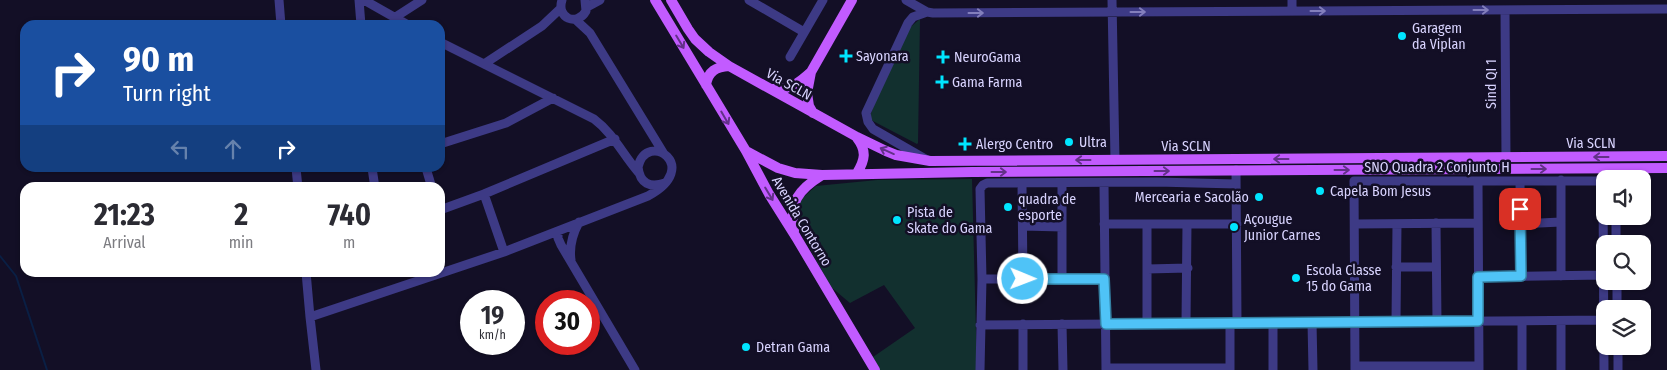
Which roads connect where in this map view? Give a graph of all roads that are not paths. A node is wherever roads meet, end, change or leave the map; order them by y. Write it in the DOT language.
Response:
graph roads {
  1 [pos="279,0"];
  2 [pos="359,0"];
  3 [pos="364,0"];
  4 [pos="422,0"];
  5 [pos="600,0"];
  6 [pos="655,0"];
  7 [pos="671,0"];
  8 [pos="749,0"];
  9 [pos="823,0"];
  10 [pos="852,0"];
  11 [pos="906,0"];
  12 [pos="1112,0"];
  13 [pos="1292,0"];
  14 [pos="561,2"];
  15 [pos="1647,4"];
  16 [pos="586,6"];
  17 [pos="1667,8"];
  18 [pos="1504,10"];
  19 [pos="1292,11"];
  20 [pos="927,12"];
  21 [pos="1112,13"];
  22 [pos="394,18"];
  23 [pos="572,19"];
  24 [pos="281,20"];
  25 [pos="361,20"];
  26 [pos="398,20"];
  27 [pos="542,26"];
  28 [pos="804,32"];
  29 [pos="590,33"];
  30 [pos="445,44"];
  31 [pos="790,57"];
  32 [pos="484,64"];
  33 [pos="729,66"];
  34 [pos="811,72"];
  35 [pos="706,85"];
  36 [pos="771,89"];
  37 [pos="553,98"];
  38 [pos="814,114"];
  39 [pos="654,137"];
  40 [pos="857,137"];
  41 [pos="615,139"];
  42 [pos="445,142"];
  43 [pos="622,148"];
  44 [pos="746,151"];
  45 [pos="664,154"];
  46 [pos="645,155"];
  47 [pos="1639,156"];
  48 [pos="1667,156"];
  49 [pos="1620,157"];
  50 [pos="1506,158"];
  51 [pos="1310,159"];
  52 [pos="1324,159"];
  53 [pos="1115,160"];
  54 [pos="930,161"];
  55 [pos="955,161"];
  56 [pos="970,161"];
  57 [pos="1640,168"];
  58 [pos="1667,168"];
  59 [pos="1621,169"];
  60 [pos="1236,170"];
  61 [pos="1310,170"];
  62 [pos="1324,170"];
  63 [pos="972,172"];
  64 [pos="954,173"];
  65 [pos="857,174"];
  66 [pos="822,175"];
  67 [pos="640,176"];
  68 [pos="1560,180"];
  69 [pos="1478,181"];
  70 [pos="1520,181"];
  71 [pos="1596,181"];
  72 [pos="665,183"];
  73 [pos="1062,183"];
  74 [pos="1104,183"];
  75 [pos="1022,184"];
  76 [pos="1236,184"];
  77 [pos="484,194"];
  78 [pos="632,202"];
  79 [pos="445,208"];
  80 [pos="579,222"];
  81 [pos="1561,222"];
  82 [pos="1436,223"];
  83 [pos="1478,223"];
  84 [pos="1104,224"];
  85 [pos="1147,224"];
  86 [pos="1187,224"];
  87 [pos="1237,224"];
  88 [pos="1355,224"];
  89 [pos="1397,224"];
  90 [pos="1520,224"];
  91 [pos="1022,226"];
  92 [pos="1062,227"];
  93 [pos="558,231"];
  94 [pos="795,235"];
  95 [pos="504,252"];
  96 [pos="572,265"];
  97 [pos="1396,267"];
  98 [pos="1436,267"];
  99 [pos="1188,268"];
  100 [pos="1147,269"];
  101 [pos="445,272"];
  102 [pos="1521,276"];
  103 [pos="1561,276"];
  104 [pos="1596,276"];
  105 [pos="306,277"];
  106 [pos="431,277"];
  107 [pos="1478,277"];
  108 [pos="982,279"];
  109 [pos="1023,279"];
  110 [pos="1062,279"];
  111 [pos="1104,279"];
  112 [pos="310,317"];
  113 [pos="1596,320"];
  114 [pos="1478,321"];
  115 [pos="1561,321"];
  116 [pos="1234,322"];
  117 [pos="1273,322"];
  118 [pos="1312,322"];
  119 [pos="1354,322"];
  120 [pos="1396,322"];
  121 [pos="1437,322"];
  122 [pos="1522,322"];
  123 [pos="1186,323"];
  124 [pos="1023,324"];
  125 [pos="1062,324"];
  126 [pos="1106,324"];
  127 [pos="1148,324"];
  128 [pos="980,325"];
  129 [pos="1604,355"];
  130 [pos="1618,355"];
  131 [pos="1145,368"];
  132 [pos="1355,368"];
  133 [pos="1437,368"];
  134 [pos="1479,368"];
  135 [pos="1106,369"];
  136 [pos="1188,369"];
  137 [pos="1230,369"];
  138 [pos="1395,369"];
  139 [pos="316,370"];
  140 [pos="635,370"];
  141 [pos="875,370"];
  142 [pos="980,370"];
  143 [pos="1023,370"];
  144 [pos="1063,370"];
  145 [pos="1273,370"];
  146 [pos="1313,370"];
  147 [pos="1522,370"];
  148 [pos="1561,370"];
  149 [pos="1604,370"];
  150 [pos="1618,370"];
  1 -- 24 [label="street"];
  2 -- 25 [label="street"];
  3 -- 22 [label="street"];
  4 -- 22 [label="street"];
  5 -- 16 [label="street"];
  6 -- 35 [label="main road, Avenida Contorno, one-way"];
  7 -- 33 [label="main road, Via SCLN"];
  8 -- 28 [label="street"];
  9 -- 28 [label="street"];
  10 -- 34 [label="main road"];
  11 -- 20 [label="street"];
  12 -- 21 [label="street"];
  13 -- 19 [label="street"];
  14 -- 23 [label="street"];
  14 -- 27 [label="street"];
  15 -- 17 [label="street"];
  15 -- 18 [label="street"];
  16 -- 23 [label="street"];
  16 -- 29 [label="street"];
  19 -- 18 [label="street, one-way"];
  18 -- 50 [label="street, Sind QI 1"];
  21 -- 19 [label="street, one-way"];
  20 -- 21 [label="street, one-way"];
  20 -- 54 [label="street"];
  21 -- 53 [label="street"];
  22 -- 26 [label="street"];
  23 -- 27 [label="street"];
  23 -- 29 [label="street"];
  27 -- 32 [label="street"];
  28 -- 31 [label="street"];
  29 -- 39 [label="street"];
  30 -- 32 [label="street"];
  32 -- 37 [label="street"];
  33 -- 35 [label="main road"];
  33 -- 36 [label="main road, Via SCLN"];
  34 -- 36 [label="main road"];
  34 -- 38 [label="main road"];
  35 -- 44 [label="main road, Avenida Contorno, one-way"];
  36 -- 38 [label="main road, Via SCLN"];
  37 -- 41 [label="street"];
  37 -- 42 [label="street"];
  38 -- 40 [label="main road, Via SCLN"];
  39 -- 45 [label="street"];
  39 -- 46 [label="street"];
  54 -- 40 [label="main road, Via SCLN, one-way"];
  40 -- 65 [label="main road"];
  41 -- 43 [label="street"];
  41 -- 77 [label="street"];
  43 -- 46 [label="street"];
  43 -- 67 [label="street"];
  44 -- 66 [label="main road, Via SCLN"];
  44 -- 94 [label="main road, Avenida Contorno, one-way"];
  45 -- 46 [label="street"];
  45 -- 72 [label="street"];
  46 -- 67 [label="street"];
  47 -- 48 [label="main road, Via SCLN"];
  47 -- 49 [label="main road, Via SCLN"];
  47 -- 57 [label="main road"];
  49 -- 50 [label="main road, Via SCLN, one-way"];
  49 -- 59 [label="main road"];
  50 -- 52 [label="main road, Via SCLN"];
  51 -- 52 [label="main road, Via SCLN"];
  51 -- 53 [label="main road, Via SCLN, one-way"];
  51 -- 61 [label="main road"];
  52 -- 62 [label="main road"];
  53 -- 56 [label="main road, Via SCLN, one-way"];
  54 -- 55 [label="main road, Via SCLN"];
  55 -- 56 [label="main road, Via SCLN"];
  55 -- 64 [label="main road"];
  56 -- 63 [label="main road"];
  57 -- 58 [label="main road, Via SCLN"];
  57 -- 59 [label="main road, Via SCLN"];
  62 -- 59 [label="main road, Via SCLN, one-way"];
  60 -- 61 [label="main road, Via SCLN"];
  63 -- 60 [label="main road, Via SCLN, one-way"];
  60 -- 76 [label="street"];
  61 -- 62 [label="main road, Via SCLN"];
  63 -- 64 [label="main road, Via SCLN"];
  64 -- 65 [label="main road, Via SCLN"];
  65 -- 66 [label="main road, Via SCLN"];
  66 -- 94 [label="main road"];
  67 -- 72 [label="street"];
  67 -- 78 [label="street"];
  68 -- 70 [label="street, SNO Quadra 2 Conjunto H"];
  68 -- 71 [label="street, SNO Quadra 2 Conjunto H"];
  68 -- 81 [label="street"];
  69 -- 70 [label="street, SNO Quadra 2 Conjunto H"];
  69 -- 83 [label="street"];
  69 -- 88 [label="street, SNO Quadra 2 Conjunto H"];
  70 -- 90 [label="street, SNO Quadra 2 Conjunto H"];
  72 -- 78 [label="street"];
  73 -- 74 [label="street"];
  73 -- 75 [label="street"];
  73 -- 92 [label="street"];
  74 -- 76 [label="street"];
  74 -- 84 [label="street"];
  75 -- 91 [label="street"];
  75 -- 108 [label="street"];
  76 -- 87 [label="street"];
  77 -- 79 [label="street"];
  77 -- 95 [label="street"];
  78 -- 80 [label="street"];
  80 -- 93 [label="street"];
  80 -- 96 [label="street"];
  81 -- 90 [label="street"];
  81 -- 103 [label="street"];
  82 -- 83 [label="street"];
  82 -- 89 [label="street"];
  82 -- 98 [label="street"];
  83 -- 107 [label="street"];
  84 -- 85 [label="street"];
  84 -- 111 [label="street"];
  85 -- 86 [label="street"];
  85 -- 100 [label="street"];
  86 -- 87 [label="street"];
  86 -- 99 [label="street"];
  87 -- 116 [label="street"];
  88 -- 89 [label="street"];
  88 -- 119 [label="street"];
  89 -- 97 [label="street"];
  90 -- 102 [label="street, SNO Quadra 2 Conjunto H"];
  91 -- 92 [label="street"];
  91 -- 109 [label="street"];
  92 -- 110 [label="street"];
  93 -- 95 [label="street"];
  93 -- 96 [label="street"];
  94 -- 141 [label="main road, Avenida Contorno"];
  95 -- 101 [label="street"];
  96 -- 140 [label="street"];
  97 -- 98 [label="street"];
  97 -- 120 [label="street"];
  98 -- 121 [label="street"];
  99 -- 100 [label="street"];
  99 -- 123 [label="street"];
  100 -- 127 [label="street"];
  102 -- 103 [label="street"];
  102 -- 107 [label="street"];
  103 -- 104 [label="street"];
  105 -- 112 [label="street"];
  106 -- 112 [label="street"];
  107 -- 114 [label="street"];
  108 -- 109 [label="street"];
  108 -- 128 [label="street"];
  109 -- 110 [label="street"];
  110 -- 111 [label="street"];
  111 -- 126 [label="street"];
  112 -- 139 [label="street"];
  113 -- 115 [label="street"];
  114 -- 121 [label="street"];
  114 -- 122 [label="street"];
  114 -- 134 [label="street"];
  115 -- 122 [label="street"];
  115 -- 148 [label="street"];
  116 -- 117 [label="street"];
  116 -- 123 [label="street"];
  116 -- 137 [label="street"];
  117 -- 118 [label="street"];
  117 -- 145 [label="street"];
  118 -- 119 [label="street"];
  118 -- 146 [label="street"];
  119 -- 120 [label="street"];
  119 -- 132 [label="street"];
  120 -- 121 [label="street"];
  122 -- 147 [label="street"];
  123 -- 127 [label="street"];
  124 -- 125 [label="street"];
  124 -- 128 [label="street"];
  124 -- 143 [label="street"];
  125 -- 126 [label="street"];
  125 -- 144 [label="street"];
  126 -- 127 [label="street"];
  126 -- 135 [label="street"];
  128 -- 142 [label="street"];
  129 -- 149 [label="street, SNO Quadra 2 Conjunto H"];
  130 -- 150 [label="street"];
  131 -- 135 [label="street"];
  131 -- 136 [label="street"];
  132 -- 138 [label="street"];
  133 -- 134 [label="street"];
  133 -- 138 [label="street"];
  136 -- 137 [label="street"];
}
